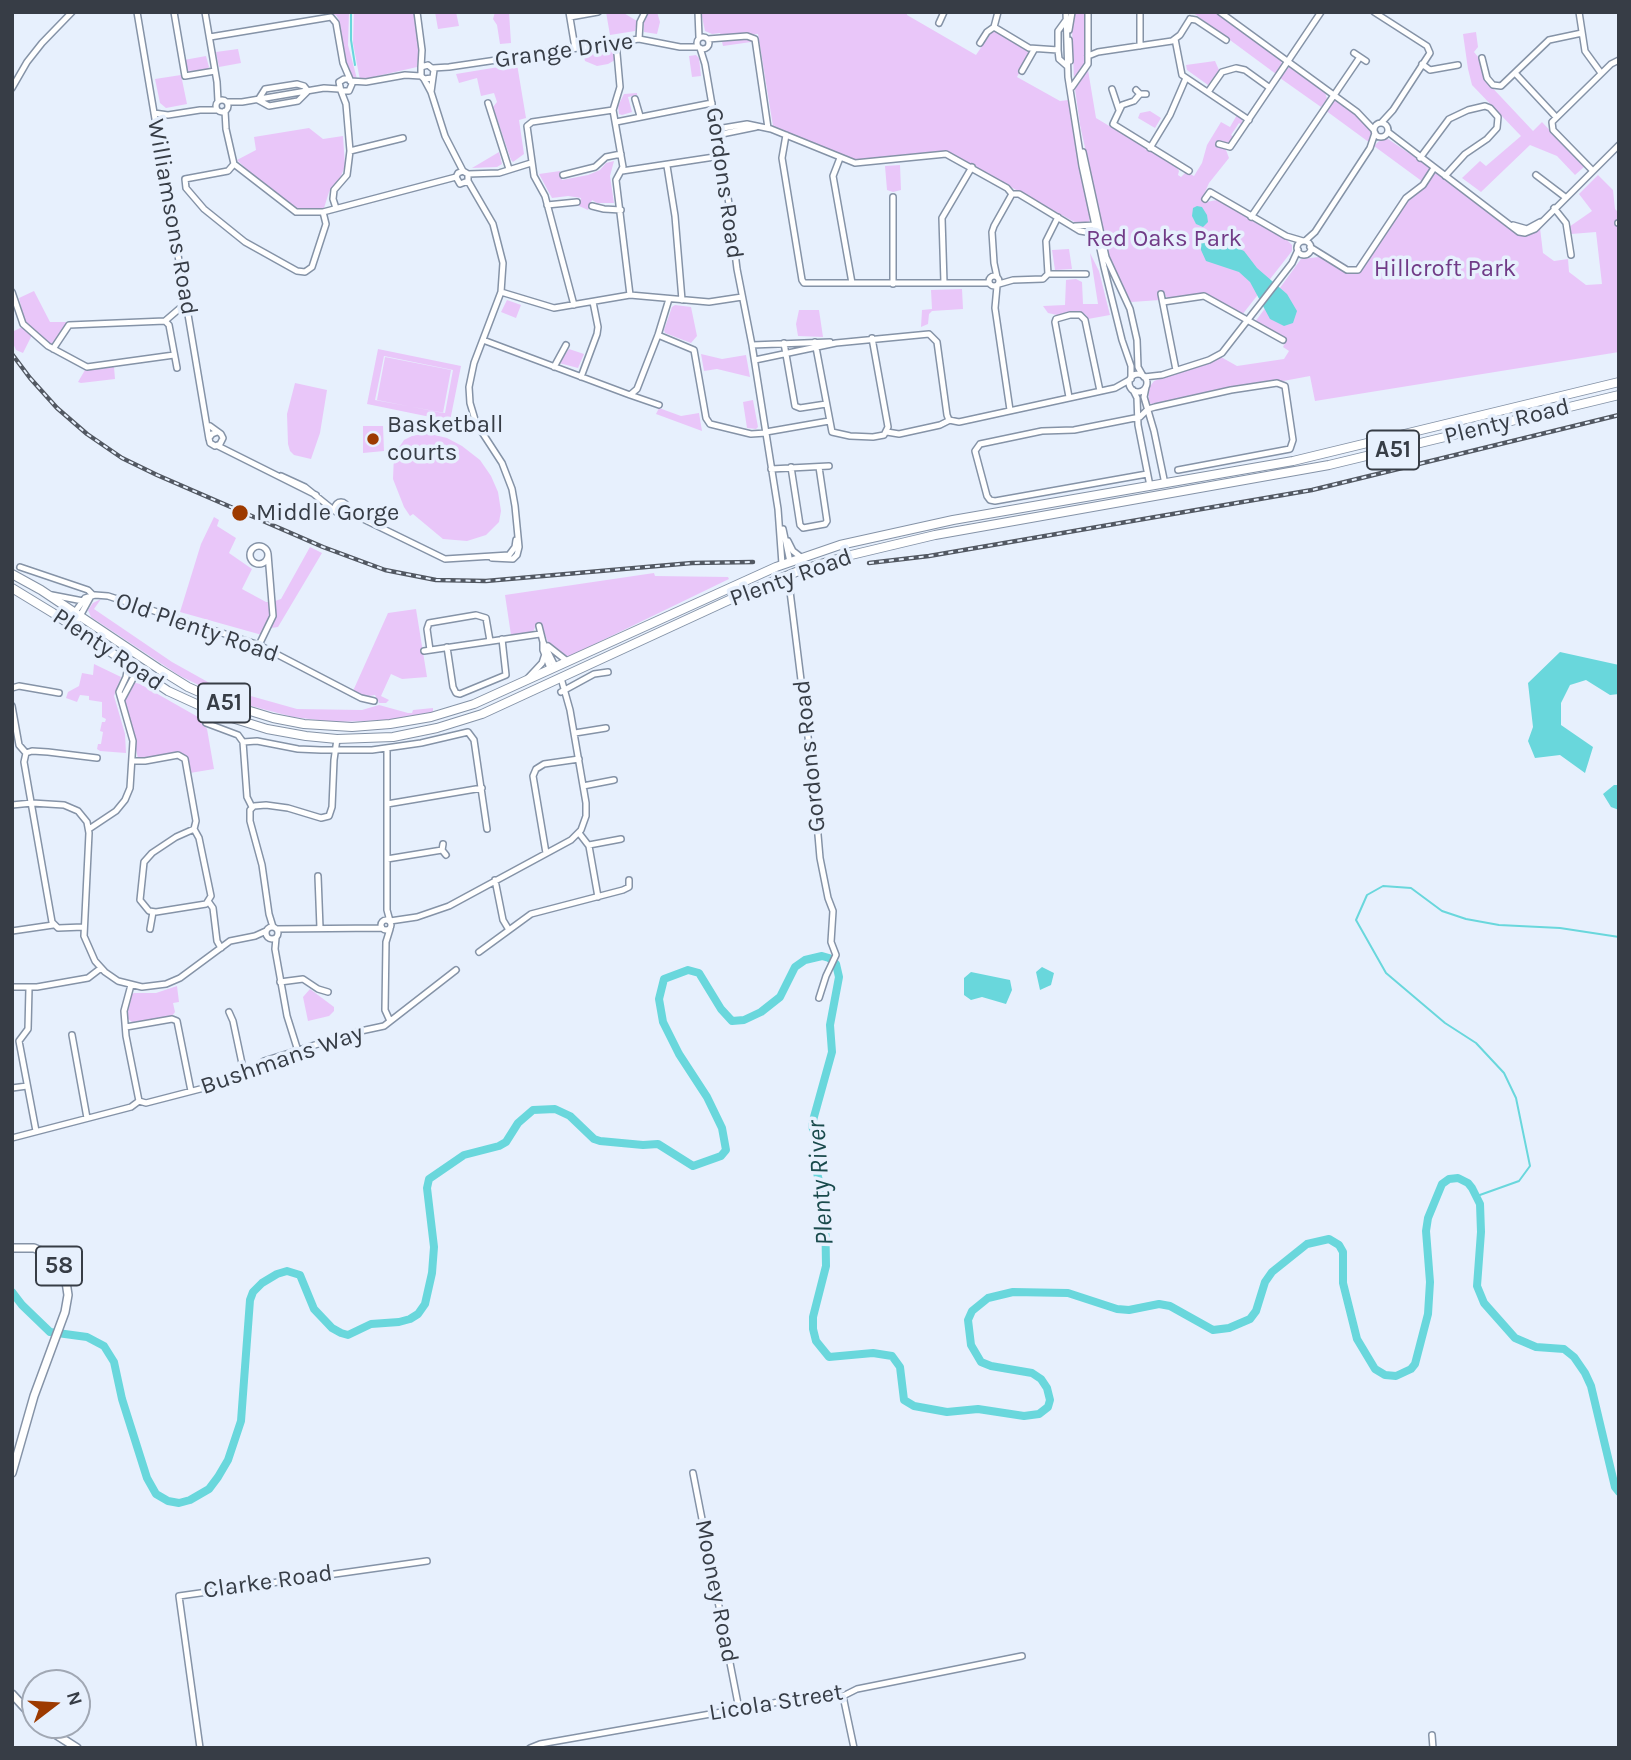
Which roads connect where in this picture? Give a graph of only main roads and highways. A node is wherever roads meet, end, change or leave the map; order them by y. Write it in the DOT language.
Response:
graph roads {
  1 [pos="1619,383"];
  2 [pos="1619,395"];
  3 [pos="1165,484"];
  4 [pos="1150,486"];
  5 [pos="1166,495"];
  6 [pos="1152,498"];
  7 [pos="786,563"];
  8 [pos="12,574"];
  9 [pos="788,575"];
  10 [pos="12,588"];
  11 [pos="130,650"];
  12 [pos="553,667"];
  13 [pos="137,671"];
  14 [pos="558,679"];
  15 [pos="12,1248"];
  16 [pos="12,1473"];
  1 -- 3 [label="highway, Plenty Road / A51"];
  2 -- 5 [label="highway, Plenty Road / A51"];
  3 -- 4 [label="highway, Plenty Road / A51"];
  3 -- 5 [label="highway"];
  4 -- 6 [label="highway"];
  4 -- 7 [label="highway, Plenty Road / A51"];
  5 -- 6 [label="highway, Plenty Road / A51"];
  6 -- 9 [label="highway, Plenty Road / A51"];
  7 -- 9 [label="highway, Gordons Road"];
  7 -- 12 [label="highway, Plenty Road / A51"];
  8 -- 11 [label="highway, Plenty Road / A51"];
  9 -- 14 [label="highway, Plenty Road / A51"];
  10 -- 13 [label="highway, Plenty Road / A51"];
  11 -- 12 [label="highway, Plenty Road / A51"];
  11 -- 13 [label="highway"];
  12 -- 14 [label="highway"];
  13 -- 14 [label="highway, Plenty Road / A51"];
  15 -- 16 [label="main road, 58"];
}
